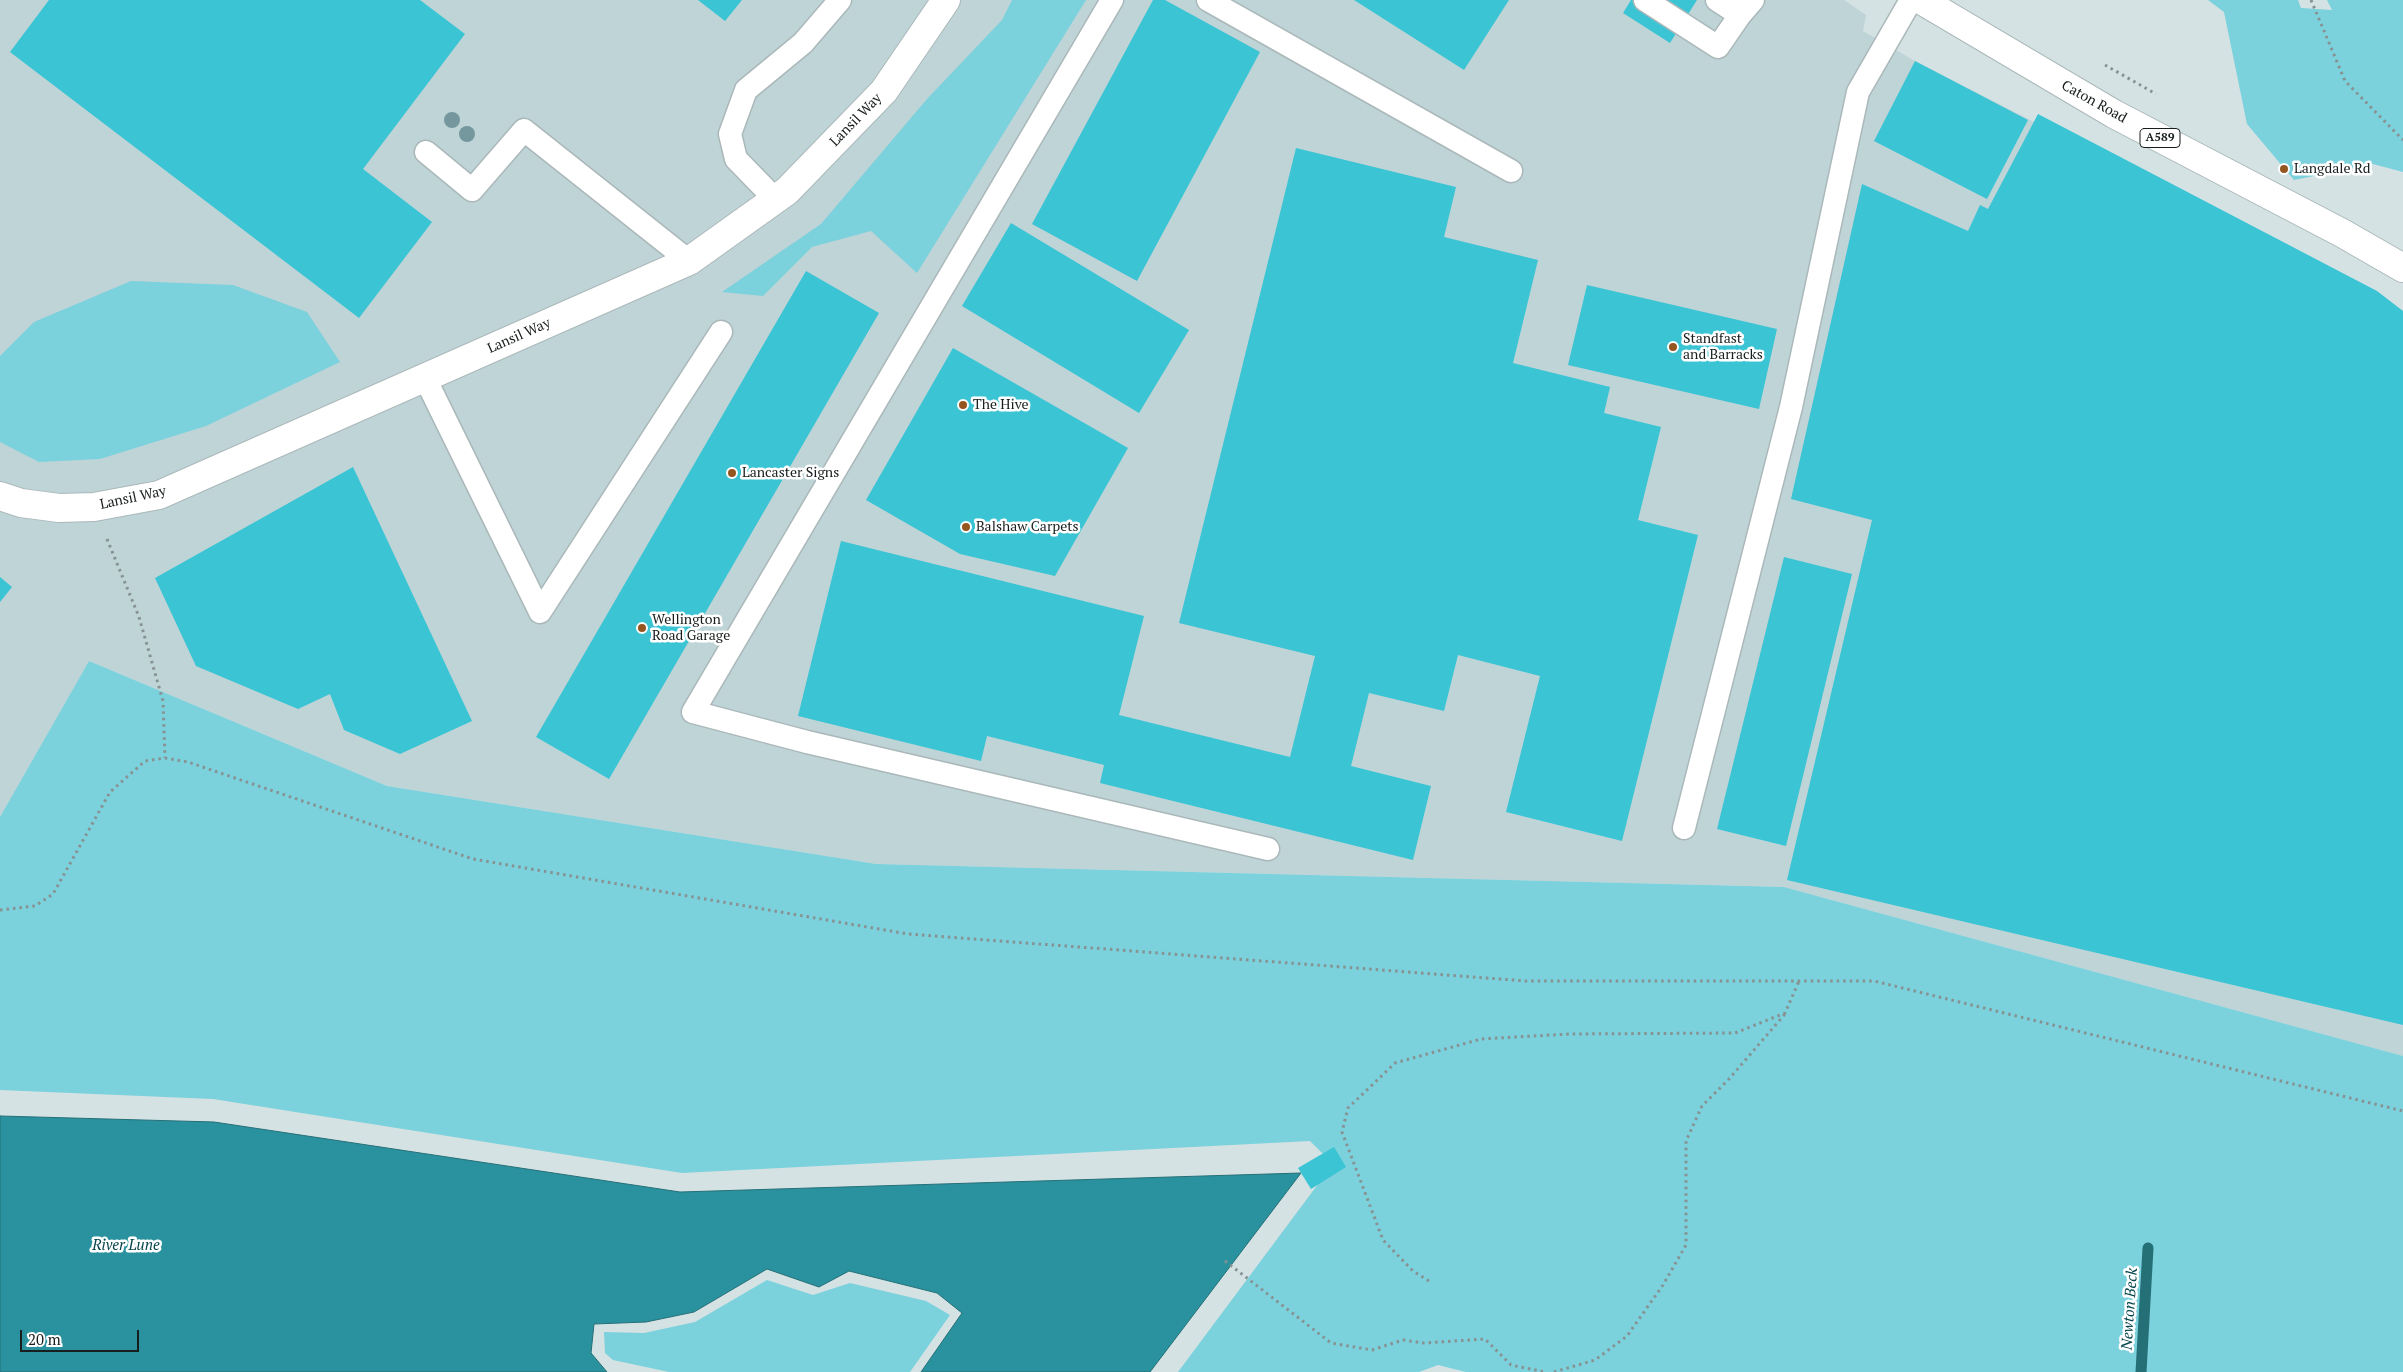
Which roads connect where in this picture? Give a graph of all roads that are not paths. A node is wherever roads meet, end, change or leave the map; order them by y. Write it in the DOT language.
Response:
graph roads {
  1 [pos="840,0"];
  2 [pos="946,0"];
  3 [pos="1112,0"];
  4 [pos="1208,0"];
  5 [pos="1645,0"];
  6 [pos="1716,0"];
  7 [pos="1911,0"];
  8 [pos="1921,0"];
  9 [pos="1746,8"];
  10 [pos="426,152"];
  11 [pos="1511,171"];
  12 [pos="776,199"];
  13 [pos="689,261"];
  14 [pos="2403,268"];
  15 [pos="721,332"];
  16 [pos="425,378"];
  17 [pos="0,496"];
  18 [pos="1684,828"];
  19 [pos="1268,849"];
  1 -- 12 [label="lane"];
  2 -- 12 [label="street, Lansil Way"];
  3 -- 19 [label="lane"];
  4 -- 11 [label="lane"];
  5 -- 9 [label="lane"];
  6 -- 9 [label="lane"];
  7 -- 18 [label="lane"];
  8 -- 14 [label="street, Caton Road / A589"];
  10 -- 13 [label="lane"];
  12 -- 13 [label="street, Lansil Way"];
  13 -- 16 [label="street, Lansil Way"];
  15 -- 16 [label="lane"];
  16 -- 17 [label="street, Lansil Way"];
}
